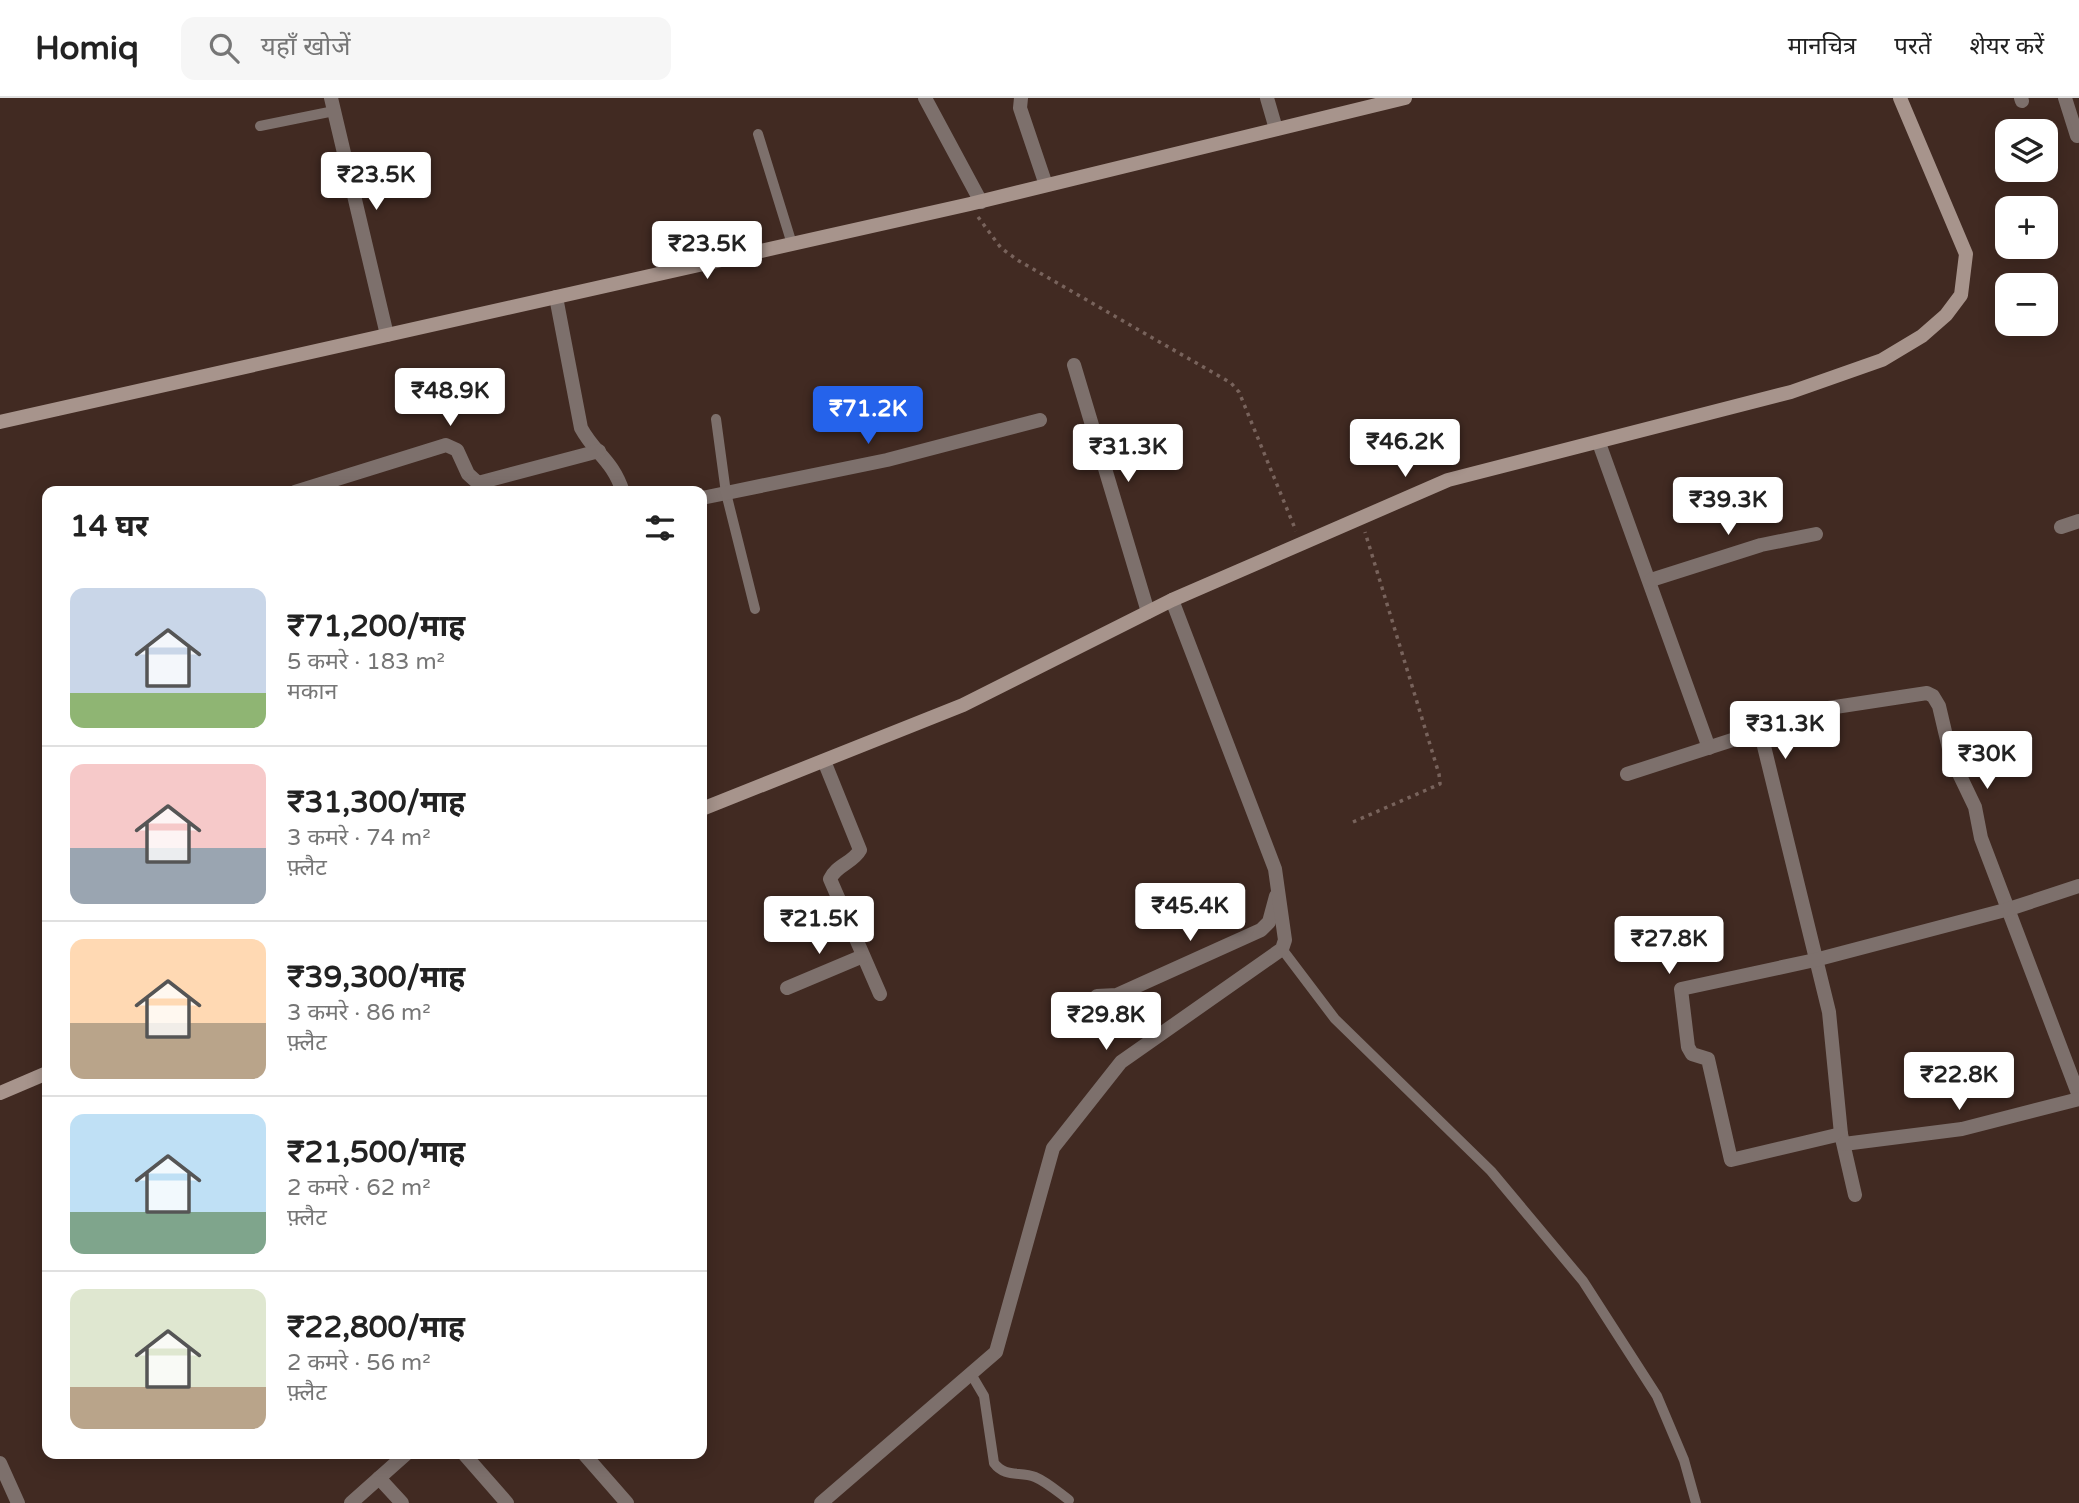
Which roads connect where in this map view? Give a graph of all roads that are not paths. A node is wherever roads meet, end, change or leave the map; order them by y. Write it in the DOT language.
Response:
graph roads {
  1 [pos="925,98"];
  2 [pos="1021,98"];
  3 [pos="1267,98"];
  4 [pos="1405,98"];
  5 [pos="1900,98"];
  6 [pos="2065,98"];
  7 [pos="333,105"];
  8 [pos="260,126"];
  9 [pos="1276,129"];
  10 [pos="758,134"];
  11 [pos="2077,136"];
  12 [pos="1046,186"];
  13 [pos="975,203"];
  14 [pos="792,244"];
  15 [pos="556,297"];
  16 [pos="387,335"];
  17 [pos="1074,365"];
  18 [pos="716,419"];
  19 [pos="1040,420"];
  20 [pos="0,422"];
  21 [pos="1599,443"];
  22 [pos="599,451"];
  23 [pos="314,486"];
  24 [pos="621,486"];
  25 [pos="726,493"];
  26 [pos="707,497"];
  27 [pos="2079,521"];
  28 [pos="2061,527"];
  29 [pos="1816,534"];
  30 [pos="1651,580"];
  31 [pos="1172,600"];
  32 [pos="755,609"];
  33 [pos="1148,612"];
  34 [pos="1759,734"];
  35 [pos="1709,748"];
  36 [pos="824,761"];
  37 [pos="1627,774"];
  38 [pos="707,807"];
  39 [pos="2079,886"];
  40 [pos="1278,888"];
  41 [pos="2009,909"];
  42 [pos="1282,949"];
  43 [pos="863,956"];
  44 [pos="1815,960"];
  45 [pos="787,988"];
  46 [pos="880,994"];
  47 [pos="1097,996"];
  48 [pos="42,1075"];
  49 [pos="0,1093"];
  50 [pos="2079,1098"];
  51 [pos="1842,1139"];
  52 [pos="1855,1195"];
  53 [pos="971,1374"];
  54 [pos="400,1459"];
  55 [pos="468,1459"];
  56 [pos="588,1459"];
  57 [pos="0,1463"];
  58 [pos="379,1478"];
  59 [pos="1069,1500"];
  60 [pos="18,1503"];
  61 [pos="351,1503"];
  62 [pos="402,1503"];
  63 [pos="507,1503"];
  64 [pos="627,1503"];
  65 [pos="821,1503"];
  66 [pos="1696,1503"];
  1 -- 13 [label="street"];
  2 -- 12 [label="street"];
  3 -- 9 [label="street"];
  4 -- 9 [label="street"];
  5 -- 21 [label="street"];
  6 -- 11 [label="street"];
  7 -- 8 [label="lane"];
  7 -- 16 [label="street"];
  9 -- 12 [label="street"];
  10 -- 14 [label="lane"];
  12 -- 13 [label="street"];
  13 -- 14 [label="street"];
  14 -- 15 [label="street"];
  15 -- 16 [label="street"];
  15 -- 22 [label="street"];
  16 -- 20 [label="street"];
  17 -- 33 [label="street"];
  18 -- 25 [label="lane"];
  19 -- 25 [label="street"];
  21 -- 30 [label="street"];
  21 -- 31 [label="street"];
  22 -- 23 [label="street"];
  22 -- 24 [label="street"];
  25 -- 26 [label="street"];
  25 -- 32 [label="lane"];
  27 -- 28 [label="street"];
  29 -- 30 [label="street"];
  30 -- 35 [label="street"];
  31 -- 33 [label="street"];
  31 -- 40 [label="street"];
  33 -- 36 [label="street"];
  34 -- 35 [label="street"];
  34 -- 41 [label="street"];
  34 -- 44 [label="street"];
  35 -- 37 [label="street"];
  36 -- 38 [label="street"];
  36 -- 43 [label="street"];
  39 -- 41 [label="street"];
  40 -- 42 [label="street"];
  40 -- 47 [label="street"];
  41 -- 44 [label="street"];
  41 -- 50 [label="street"];
  42 -- 53 [label="street"];
  42 -- 66 [label="lane"];
  43 -- 45 [label="street"];
  43 -- 46 [label="street"];
  44 -- 51 [label="street"];
  44 -- 51 [label="street"];
  48 -- 49 [label="street"];
  50 -- 51 [label="street"];
  51 -- 52 [label="street"];
  53 -- 59 [label="lane"];
  53 -- 65 [label="street"];
  54 -- 58 [label="street"];
  55 -- 63 [label="street"];
  56 -- 64 [label="street"];
  57 -- 60 [label="street"];
  58 -- 61 [label="street"];
  58 -- 62 [label="street"];
}
